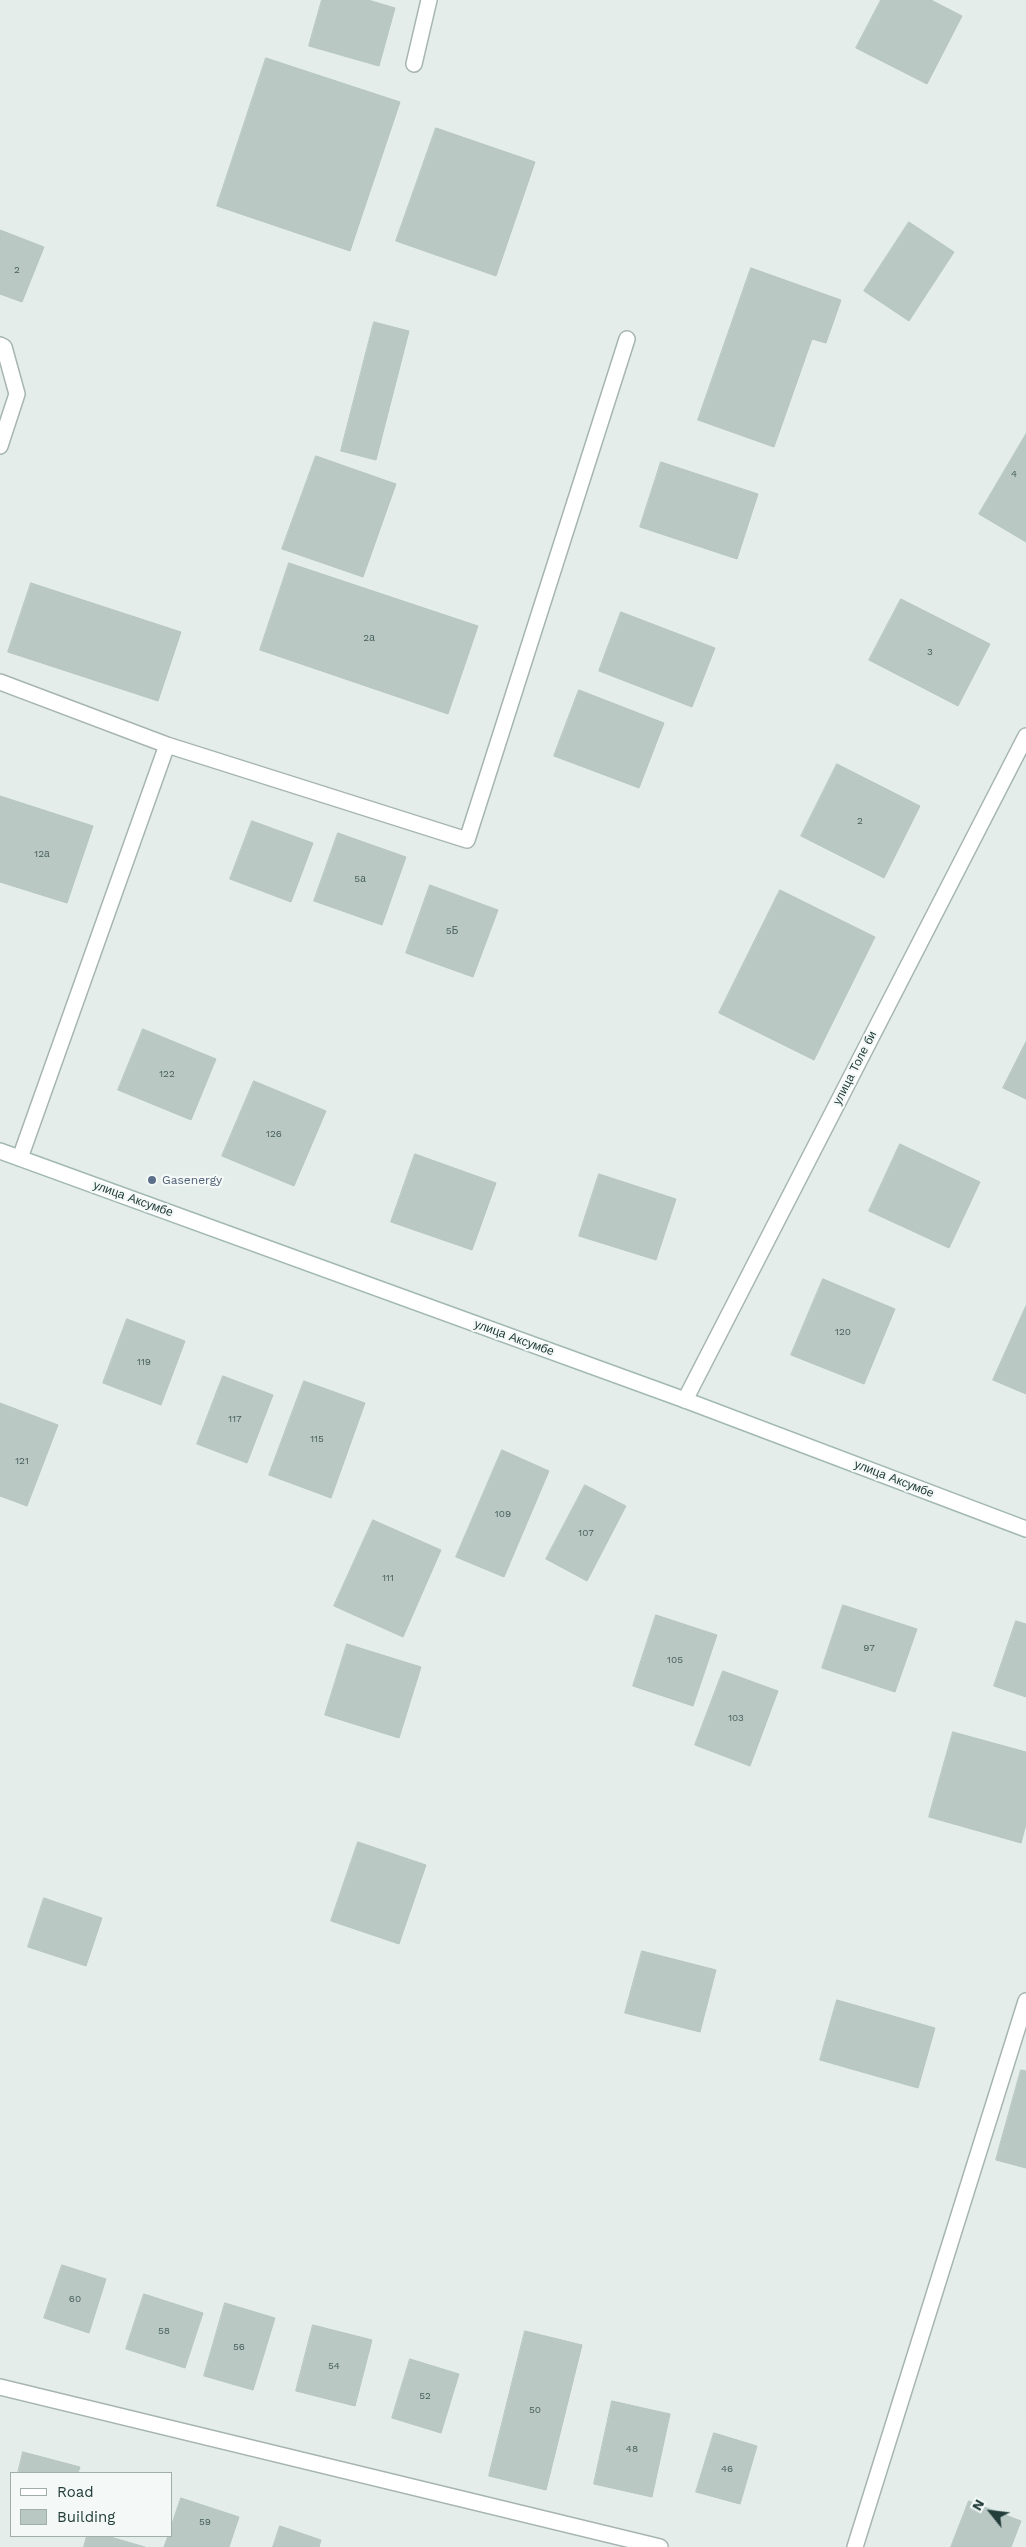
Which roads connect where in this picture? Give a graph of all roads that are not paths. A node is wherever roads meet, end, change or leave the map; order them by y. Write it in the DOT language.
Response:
graph roads {
  1 [pos="429,0"];
  2 [pos="414,64"];
  3 [pos="627,339"];
  4 [pos="0,345"];
  5 [pos="0,446"];
  6 [pos="0,682"];
  7 [pos="1026,736"];
  8 [pos="167,745"];
  9 [pos="0,1151"];
  10 [pos="20,1158"];
  11 [pos="685,1400"];
  12 [pos="1026,1529"];
  13 [pos="1026,2001"];
  14 [pos="0,2387"];
  15 [pos="660,2547"];
  16 [pos="855,2547"];
  1 -- 2 [label="street"];
  3 -- 8 [label="street"];
  4 -- 5 [label="street"];
  6 -- 8 [label="street"];
  7 -- 11 [label="street, улица Толе би"];
  8 -- 10 [label="street"];
  9 -- 10 [label="street, улица Аксумбе"];
  10 -- 11 [label="street, улица Аксумбе"];
  11 -- 12 [label="street, улица Аксумбе"];
  13 -- 16 [label="street"];
  14 -- 15 [label="street"];
}
